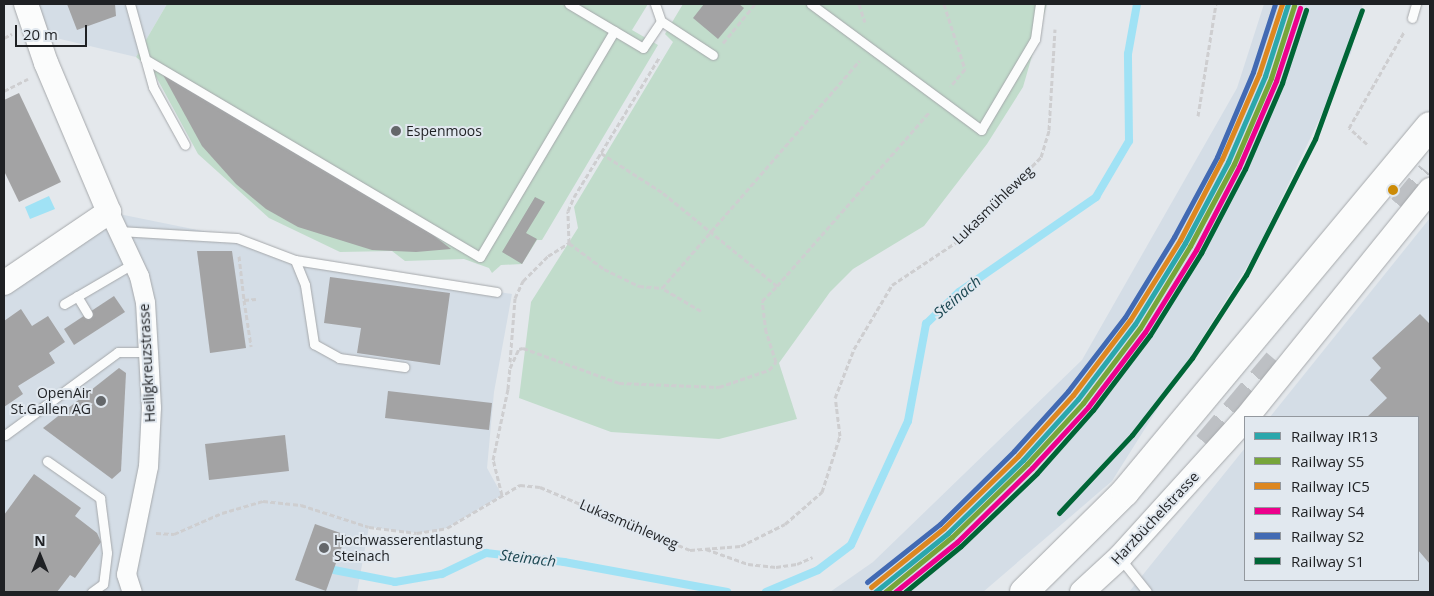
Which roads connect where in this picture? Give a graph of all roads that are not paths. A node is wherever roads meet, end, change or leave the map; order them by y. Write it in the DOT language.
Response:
graph roads {
  1 [pos="26,4"];
  2 [pos="130,4"];
  3 [pos="570,4"];
  4 [pos="655,4"];
  5 [pos="811,4"];
  6 [pos="1040,4"];
  7 [pos="1416,4"];
  8 [pos="1412,18"];
  9 [pos="660,21"];
  10 [pos="614,30"];
  11 [pos="713,55"];
  12 [pos="145,59"];
  13 [pos="1430,126"];
  14 [pos="185,145"];
  15 [pos="1430,190"];
  16 [pos="114,222"];
  17 [pos="295,260"];
  18 [pos="134,263"];
  19 [pos="4,283"];
  20 [pos="496,292"];
  21 [pos="77,296"];
  22 [pos="64,304"];
  23 [pos="88,314"];
  24 [pos="148,352"];
  25 [pos="404,366"];
  26 [pos="1248,416"];
  27 [pos="1244,420"];
  28 [pos="5,435"];
  29 [pos="46,461"];
  30 [pos="1120,557"];
  31 [pos="92,592"];
  32 [pos="132,592"];
  33 [pos="1024,592"];
  34 [pos="1082,592"];
  35 [pos="1147,592"];
  1 -- 16 [label="street, Heiligkreuzstrasse"];
  2 -- 12 [label="lane"];
  3 -- 10 [label="lane"];
  4 -- 9 [label="lane"];
  5 -- 6 [label="lane"];
  7 -- 8 [label="lane"];
  9 -- 10 [label="lane"];
  9 -- 11 [label="lane"];
  10 -- 12 [label="lane"];
  12 -- 14 [label="lane"];
  13 -- 33 [label="highway"];
  15 -- 26 [label="street, Harzbüchelstrasse"];
  16 -- 17 [label="lane"];
  16 -- 18 [label="street, Heiligkreuzstrasse"];
  16 -- 19 [label="street"];
  17 -- 20 [label="lane"];
  17 -- 25 [label="lane"];
  18 -- 21 [label="lane"];
  18 -- 24 [label="street, Heiligkreuzstrasse"];
  21 -- 22 [label="lane"];
  21 -- 23 [label="lane"];
  24 -- 28 [label="lane"];
  24 -- 32 [label="street, Heiligkreuzstrasse"];
  27 -- 30 [label="street, Harzbüchelstrasse"];
  29 -- 31 [label="lane"];
  30 -- 34 [label="street, Harzbüchelstrasse"];
  30 -- 35 [label="lane"];
}
